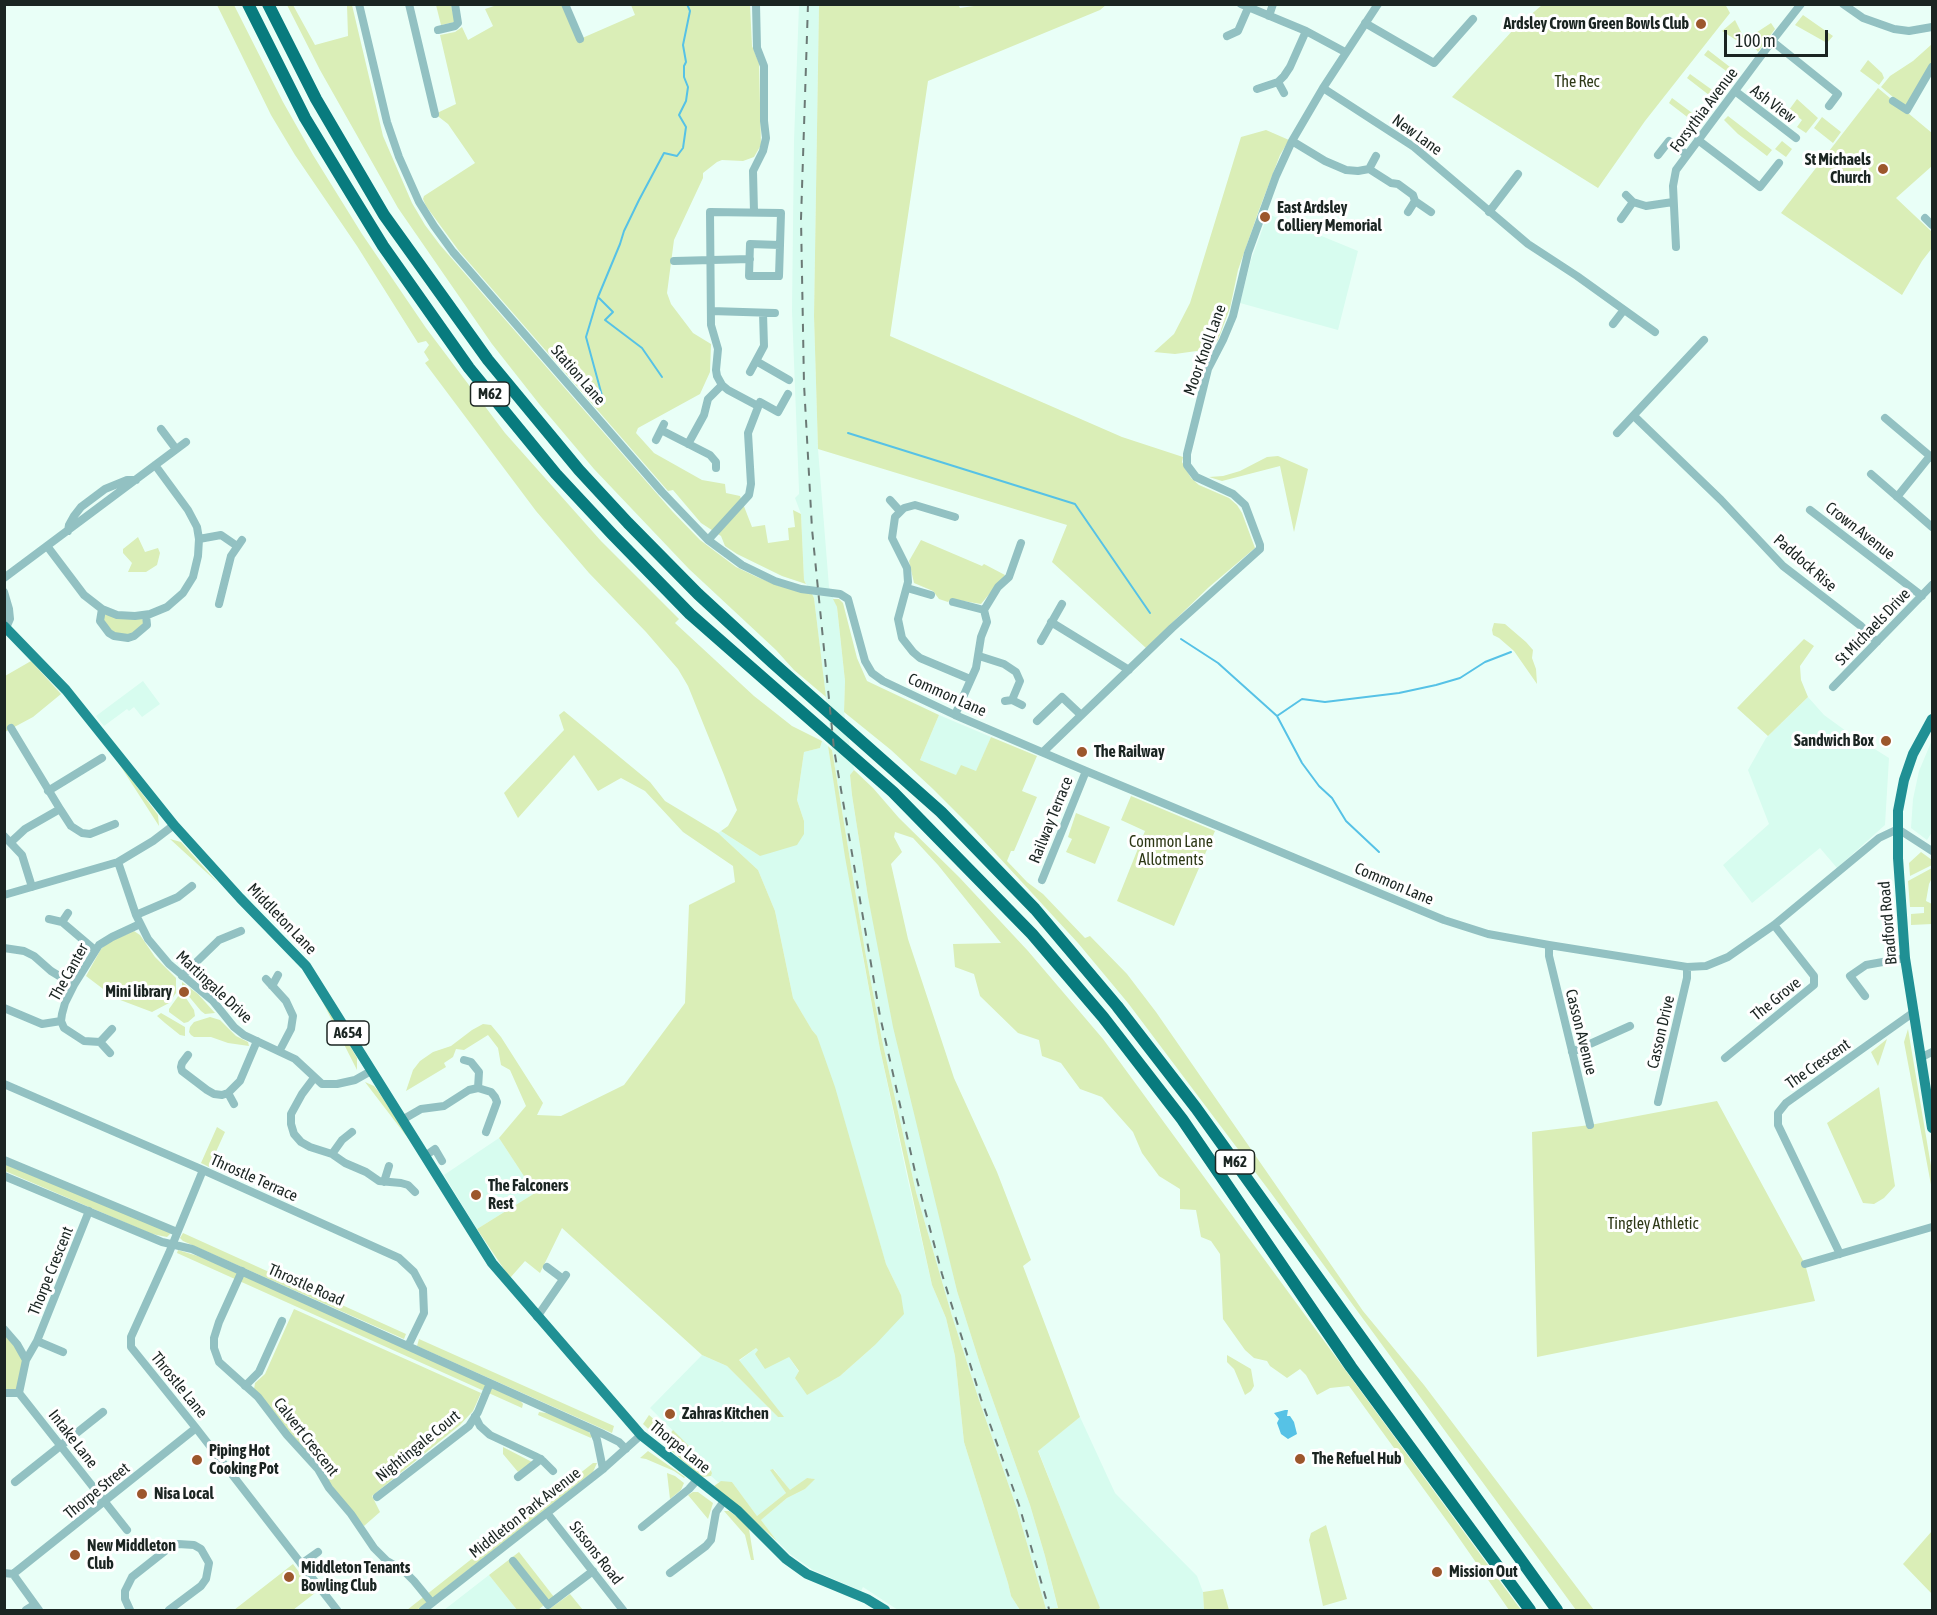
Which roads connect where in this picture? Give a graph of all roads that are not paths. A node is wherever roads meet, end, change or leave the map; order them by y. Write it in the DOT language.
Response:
graph roads {
  1 [pos="248,4"];
  2 [pos="268,4"];
  3 [pos="277,4"];
  4 [pos="359,4"];
  5 [pos="409,4"];
  6 [pos="455,4"];
  7 [pos="565,4"];
  8 [pos="756,4"];
  9 [pos="1273,4"];
  10 [pos="1378,4"];
  11 [pos="1801,4"];
  12 [pos="1843,4"];
  13 [pos="1245,6"];
  14 [pos="1269,16"];
  15 [pos="1473,19"];
  16 [pos="1365,23"];
  17 [pos="1932,27"];
  18 [pos="438,30"];
  19 [pos="1306,31"];
  20 [pos="1227,36"];
  21 [pos="580,39"];
  22 [pos="1772,41"];
  23 [pos="1345,52"];
  24 [pos="1932,67"];
  25 [pos="1278,82"];
  26 [pos="1323,88"];
  27 [pos="1257,89"];
  28 [pos="1735,91"];
  29 [pos="1284,93"];
  30 [pos="1893,100"];
  31 [pos="1829,106"];
  32 [pos="435,114"];
  33 [pos="1796,138"];
  34 [pos="1698,140"];
  35 [pos="1292,141"];
  36 [pos="346,151"];
  37 [pos="1658,155"];
  38 [pos="1686,155"];
  39 [pos="1376,156"];
  40 [pos="1779,163"];
  41 [pos="1369,168"];
  42 [pos="1518,174"];
  43 [pos="1626,195"];
  44 [pos="1415,201"];
  45 [pos="1633,202"];
  46 [pos="1673,202"];
  47 [pos="754,212"];
  48 [pos="1408,212"];
  49 [pos="1431,212"];
  50 [pos="1489,212"];
  51 [pos="1925,218"];
  52 [pos="1621,219"];
  53 [pos="1932,225"];
  54 [pos="780,245"];
  55 [pos="1676,247"];
  56 [pos="750,259"];
  57 [pos="674,261"];
  58 [pos="711,261"];
  59 [pos="1623,310"];
  60 [pos="711,311"];
  61 [pos="764,313"];
  62 [pos="775,313"];
  63 [pos="1613,324"];
  64 [pos="1655,332"];
  65 [pos="1704,340"];
  66 [pos="756,361"];
  67 [pos="750,372"];
  68 [pos="789,380"];
  69 [pos="722,385"];
  70 [pos="788,394"];
  71 [pos="759,404"];
  72 [pos="1634,416"];
  73 [pos="1885,418"];
  74 [pos="161,429"];
  75 [pos="1617,433"];
  76 [pos="656,440"];
  77 [pos="186,442"];
  78 [pos="688,444"];
  79 [pos="176,449"];
  80 [pos="1931,457"];
  81 [pos="155,465"];
  82 [pos="717,468"];
  83 [pos="1871,474"];
  84 [pos="1897,497"];
  85 [pos="890,500"];
  86 [pos="900,510"];
  87 [pos="1810,510"];
  88 [pos="955,517"];
  89 [pos="1932,527"];
  90 [pos="199,539"];
  91 [pos="708,540"];
  92 [pos="1021,543"];
  93 [pos="47,546"];
  94 [pos="4,578"];
  95 [pos="1932,585"];
  96 [pos="907,588"];
  97 [pos="4,592"];
  98 [pos="931,596"];
  99 [pos="1922,596"];
  100 [pos="953,602"];
  101 [pos="219,604"];
  102 [pos="1062,604"];
  103 [pos="102,609"];
  104 [pos="984,609"];
  105 [pos="146,615"];
  106 [pos="1051,622"];
  107 [pos="5,627"];
  108 [pos="1041,641"];
  109 [pos="1877,642"];
  110 [pos="978,657"];
  111 [pos="1129,670"];
  112 [pos="872,673"];
  113 [pos="970,679"];
  114 [pos="1833,687"];
  115 [pos="1022,705"];
  116 [pos="955,715"];
  117 [pos="1082,715"];
  118 [pos="1932,719"];
  119 [pos="1037,721"];
  120 [pos="11,728"];
  121 [pos="1043,752"];
  122 [pos="102,758"];
  123 [pos="1086,771"];
  124 [pos="48,791"];
  125 [pos="60,809"];
  126 [pos="115,824"];
  127 [pos="174,825"];
  128 [pos="1898,829"];
  129 [pos="8,839"];
  130 [pos="1932,851"];
  131 [pos="118,862"];
  132 [pos="1042,880"];
  133 [pos="192,886"];
  134 [pos="32,887"];
  135 [pos="4,895"];
  136 [pos="178,897"];
  137 [pos="183,904"];
  138 [pos="68,913"];
  139 [pos="136,915"];
  140 [pos="49,920"];
  141 [pos="62,922"];
  142 [pos="140,924"];
  143 [pos="1774,924"];
  144 [pos="241,931"];
  145 [pos="1549,945"];
  146 [pos="4,948"];
  147 [pos="95,950"];
  148 [pos="1905,958"];
  149 [pos="1866,965"];
  150 [pos="1687,967"];
  151 [pos="278,975"];
  152 [pos="182,976"];
  153 [pos="1869,976"];
  154 [pos="74,985"];
  155 [pos="1865,996"];
  156 [pos="4,1008"];
  157 [pos="1914,1012"];
  158 [pos="61,1021"];
  159 [pos="1630,1026"];
  160 [pos="112,1029"];
  161 [pos="257,1041"];
  162 [pos="100,1042"];
  163 [pos="279,1050"];
  164 [pos="1572,1052"];
  165 [pos="110,1053"];
  166 [pos="188,1055"];
  167 [pos="1927,1055"];
  168 [pos="1725,1058"];
  169 [pos="464,1060"];
  170 [pos="371,1071"];
  171 [pos="314,1078"];
  172 [pos="4,1084"];
  173 [pos="478,1088"];
  174 [pos="228,1093"];
  175 [pos="1658,1102"];
  176 [pos="234,1104"];
  177 [pos="402,1120"];
  178 [pos="1590,1125"];
  179 [pos="1932,1128"];
  180 [pos="352,1132"];
  181 [pos="486,1132"];
  182 [pos="332,1154"];
  183 [pos="425,1156"];
  184 [pos="4,1160"];
  185 [pos="442,1161"];
  186 [pos="389,1166"];
  187 [pos="204,1170"];
  188 [pos="4,1176"];
  189 [pos="384,1182"];
  190 [pos="415,1192"];
  191 [pos="89,1211"];
  192 [pos="1932,1227"];
  193 [pos="177,1232"];
  194 [pos="172,1245"];
  195 [pos="1840,1254"];
  196 [pos="492,1263"];
  197 [pos="1804,1264"];
  198 [pos="547,1267"];
  199 [pos="242,1271"];
  200 [pos="537,1317"];
  201 [pos="282,1321"];
  202 [pos="4,1329"];
  203 [pos="37,1341"];
  204 [pos="408,1346"];
  205 [pos="63,1352"];
  206 [pos="26,1360"];
  207 [pos="490,1383"];
  208 [pos="245,1386"];
  209 [pos="4,1393"];
  210 [pos="20,1393"];
  211 [pos="103,1412"];
  212 [pos="475,1416"];
  213 [pos="196,1428"];
  214 [pos="593,1430"];
  215 [pos="641,1436"];
  216 [pos="60,1445"];
  217 [pos="627,1449"];
  218 [pos="541,1459"];
  219 [pos="603,1469"];
  220 [pos="553,1471"];
  221 [pos="518,1477"];
  222 [pos="697,1480"];
  223 [pos="15,1482"];
  224 [pos="377,1497"];
  225 [pos="724,1501"];
  226 [pos="105,1502"];
  227 [pos="547,1513"];
  228 [pos="642,1527"];
  229 [pos="128,1530"];
  230 [pos="318,1552"];
  231 [pos="513,1561"];
  232 [pos="301,1564"];
  233 [pos="593,1571"];
  234 [pos="670,1573"];
  235 [pos="9,1574"];
  236 [pos="432,1603"];
  237 [pos="36,1608"];
  238 [pos="26,1611"];
  239 [pos="130,1611"];
  240 [pos="169,1611"];
  241 [pos="337,1611"];
  242 [pos="423,1611"];
  243 [pos="623,1611"];
  244 [pos="885,1611"];
  245 [pos="1530,1611"];
  246 [pos="1557,1611"];
  1 -- 245 [label="highway, M62"];
  2 -- 36 [label="highway, M62"];
  3 -- 36 [label="highway"];
  4 -- 91 [label="street, Station Lane"];
  5 -- 32 [label="street"];
  6 -- 18 [label="street"];
  7 -- 21 [label="street"];
  8 -- 47 [label="street"];
  9 -- 14 [label="street"];
  10 -- 16 [label="street, Moor Knoll Lane"];
  11 -- 22 [label="street, Forsythia Avenue"];
  12 -- 17 [label="street"];
  13 -- 14 [label="street"];
  13 -- 20 [label="street"];
  14 -- 19 [label="street"];
  15 -- 16 [label="street"];
  16 -- 23 [label="street, Moor Knoll Lane"];
  19 -- 23 [label="street"];
  19 -- 25 [label="street"];
  22 -- 28 [label="street, Forsythia Avenue"];
  22 -- 31 [label="street"];
  23 -- 26 [label="street, Moor Knoll Lane"];
  24 -- 30 [label="street"];
  25 -- 27 [label="street"];
  25 -- 29 [label="street"];
  26 -- 35 [label="street, Moor Knoll Lane"];
  26 -- 50 [label="street, New Lane"];
  28 -- 33 [label="street, Ash View"];
  28 -- 34 [label="street, Forsythia Avenue"];
  34 -- 38 [label="street, Forsythia Avenue"];
  34 -- 40 [label="street"];
  35 -- 41 [label="street"];
  35 -- 111 [label="street, Moor Knoll Lane"];
  36 -- 246 [label="highway, M62"];
  37 -- 38 [label="street"];
  38 -- 46 [label="street, Forsythia Avenue"];
  39 -- 41 [label="street"];
  41 -- 44 [label="street"];
  42 -- 50 [label="street"];
  43 -- 45 [label="street"];
  44 -- 48 [label="street"];
  44 -- 49 [label="street"];
  45 -- 46 [label="street"];
  45 -- 52 [label="street"];
  46 -- 55 [label="street, Forsythia Avenue"];
  47 -- 54 [label="street"];
  47 -- 58 [label="street"];
  50 -- 59 [label="street, New Lane"];
  51 -- 53 [label="street"];
  54 -- 56 [label="street"];
  54 -- 56 [label="street"];
  56 -- 58 [label="street"];
  57 -- 58 [label="street"];
  58 -- 60 [label="street"];
  59 -- 63 [label="street"];
  59 -- 64 [label="street, New Lane"];
  60 -- 61 [label="street"];
  60 -- 69 [label="street"];
  61 -- 62 [label="street"];
  61 -- 66 [label="street"];
  65 -- 72 [label="street"];
  66 -- 67 [label="street"];
  66 -- 68 [label="street"];
  69 -- 71 [label="street"];
  69 -- 78 [label="street"];
  70 -- 71 [label="street"];
  71 -- 91 [label="street"];
  72 -- 75 [label="street"];
  72 -- 109 [label="street, Paddock Rise"];
  73 -- 80 [label="street"];
  74 -- 79 [label="street"];
  76 -- 78 [label="street"];
  77 -- 79 [label="street"];
  78 -- 82 [label="street"];
  79 -- 81 [label="street"];
  80 -- 84 [label="street"];
  81 -- 90 [label="street"];
  81 -- 93 [label="street"];
  83 -- 84 [label="street"];
  84 -- 89 [label="street"];
  85 -- 86 [label="street"];
  86 -- 88 [label="street"];
  86 -- 96 [label="street"];
  87 -- 99 [label="street, Crown Avenue"];
  90 -- 101 [label="street"];
  90 -- 105 [label="street"];
  91 -- 112 [label="street, Station Lane"];
  92 -- 104 [label="street"];
  93 -- 94 [label="street"];
  93 -- 103 [label="street"];
  95 -- 99 [label="street, St Michaels Drive"];
  96 -- 98 [label="street"];
  96 -- 113 [label="street"];
  97 -- 107 [label="street, Middleton Lane"];
  99 -- 109 [label="street, St Michaels Drive"];
  100 -- 104 [label="street"];
  102 -- 106 [label="street"];
  103 -- 105 [label="street"];
  103 -- 105 [label="street"];
  104 -- 110 [label="street"];
  106 -- 108 [label="street"];
  106 -- 111 [label="street"];
  107 -- 127 [label="main road, Middleton Lane / A654"];
  109 -- 114 [label="street, St Michaels Drive"];
  110 -- 113 [label="street"];
  110 -- 115 [label="street"];
  111 -- 117 [label="street, Moor Knoll Lane"];
  112 -- 116 [label="street, Common Lane"];
  113 -- 116 [label="street"];
  116 -- 121 [label="street, Common Lane"];
  117 -- 119 [label="street"];
  117 -- 121 [label="street, Moor Knoll Lane"];
  118 -- 128 [label="main road, Bradford Road"];
  120 -- 124 [label="street"];
  121 -- 123 [label="street, Common Lane"];
  122 -- 124 [label="street"];
  123 -- 132 [label="street, Railway Terrace"];
  123 -- 145 [label="street, Common Lane"];
  124 -- 125 [label="street"];
  125 -- 126 [label="street"];
  125 -- 129 [label="street"];
  127 -- 131 [label="street"];
  127 -- 170 [label="main road, Middleton Lane / A654"];
  128 -- 130 [label="street"];
  128 -- 143 [label="street, Common Lane"];
  128 -- 148 [label="main road, Bradford Road"];
  129 -- 134 [label="street"];
  131 -- 134 [label="street"];
  131 -- 139 [label="street, Martingale Drive"];
  133 -- 136 [label="street"];
  134 -- 135 [label="street"];
  136 -- 137 [label="street"];
  136 -- 139 [label="street"];
  138 -- 141 [label="street"];
  139 -- 142 [label="street, Martingale Drive"];
  140 -- 141 [label="street"];
  141 -- 147 [label="street"];
  142 -- 147 [label="street, The Canter"];
  142 -- 152 [label="street, Martingale Drive"];
  143 -- 150 [label="street, Common Lane"];
  143 -- 168 [label="street, The Grove"];
  144 -- 152 [label="street"];
  145 -- 150 [label="street, Common Lane"];
  145 -- 164 [label="street, Casson Avenue"];
  146 -- 154 [label="street"];
  147 -- 154 [label="street, The Canter"];
  148 -- 149 [label="street"];
  148 -- 157 [label="main road, Bradford Road"];
  149 -- 153 [label="street"];
  149 -- 155 [label="street"];
  150 -- 175 [label="street, Casson Drive"];
  151 -- 163 [label="street"];
  152 -- 161 [label="street, Martingale Drive"];
  154 -- 158 [label="street, The Canter"];
  156 -- 158 [label="street, The Canter"];
  157 -- 167 [label="main road, Bradford Road"];
  157 -- 195 [label="street, The Crescent"];
  158 -- 162 [label="street, The Canter"];
  159 -- 164 [label="street"];
  160 -- 162 [label="street"];
  161 -- 163 [label="street, Martingale Drive"];
  161 -- 174 [label="street"];
  162 -- 165 [label="street"];
  163 -- 171 [label="street, Martingale Drive"];
  164 -- 178 [label="street, Casson Avenue"];
  166 -- 174 [label="street"];
  167 -- 179 [label="main road, Bradford Road"];
  169 -- 173 [label="street"];
  170 -- 171 [label="street"];
  170 -- 177 [label="main road, Middleton Lane / A654"];
  171 -- 182 [label="street"];
  172 -- 187 [label="street, Throstle Terrace"];
  173 -- 177 [label="street"];
  173 -- 181 [label="street"];
  174 -- 176 [label="street"];
  177 -- 183 [label="main road, Middleton Lane / A654"];
  180 -- 182 [label="street"];
  182 -- 189 [label="street"];
  183 -- 185 [label="street"];
  183 -- 196 [label="main road, Middleton Lane / A654"];
  184 -- 193 [label="street"];
  186 -- 189 [label="street"];
  187 -- 193 [label="street, Throstle Lane"];
  187 -- 204 [label="street, Throstle Terrace"];
  188 -- 191 [label="street, Throstle Road"];
  189 -- 190 [label="street"];
  191 -- 194 [label="street, Throstle Road"];
  191 -- 203 [label="street, Thorpe Crescent"];
  192 -- 195 [label="street"];
  193 -- 194 [label="street, Throstle Lane"];
  194 -- 199 [label="street, Throstle Road"];
  194 -- 213 [label="street, Throstle Lane"];
  195 -- 197 [label="street"];
  196 -- 200 [label="main road, Thorpe Lane / A654"];
  198 -- 200 [label="street"];
  199 -- 204 [label="street, Throstle Road"];
  199 -- 208 [label="street, Calvert Crescent"];
  200 -- 215 [label="main road, Thorpe Lane / A654"];
  201 -- 208 [label="street"];
  202 -- 206 [label="street"];
  203 -- 205 [label="street, Thorpe Crescent"];
  203 -- 206 [label="street, Thorpe Crescent"];
  204 -- 207 [label="street, Throstle Road"];
  206 -- 210 [label="street, Thorpe Crescent"];
  207 -- 212 [label="street, Nightingale Court"];
  207 -- 214 [label="street, Throstle Road"];
  208 -- 236 [label="street, Calvert Crescent"];
  209 -- 210 [label="street"];
  210 -- 216 [label="street, Intake Lane"];
  211 -- 216 [label="street"];
  212 -- 218 [label="street"];
  212 -- 224 [label="street, Nightingale Court"];
  213 -- 226 [label="street, Thorpe Street"];
  213 -- 232 [label="street, Throstle Lane"];
  214 -- 217 [label="street, Throstle Road"];
  214 -- 219 [label="street"];
  215 -- 217 [label="street, Middleton Park Avenue"];
  215 -- 222 [label="main road, Thorpe Lane / A654"];
  216 -- 223 [label="street"];
  216 -- 226 [label="street, Intake Lane"];
  217 -- 219 [label="street, Middleton Park Avenue"];
  218 -- 220 [label="street"];
  218 -- 221 [label="street"];
  219 -- 227 [label="street, Middleton Park Avenue"];
  222 -- 225 [label="main road, Thorpe Lane / A654"];
  222 -- 228 [label="street"];
  225 -- 234 [label="street"];
  225 -- 244 [label="main road, Thorpe Lane / A654"];
  226 -- 229 [label="street, Intake Lane"];
  226 -- 235 [label="street, Thorpe Street"];
  227 -- 233 [label="street, Sissons Road"];
  227 -- 236 [label="street, Middleton Park Avenue"];
  230 -- 232 [label="street"];
  231 -- 233 [label="street"];
  232 -- 241 [label="street, Throstle Lane"];
  233 -- 243 [label="street, Sissons Road"];
  235 -- 237 [label="street"];
  236 -- 242 [label="street, Middleton Park Avenue"];
  237 -- 238 [label="street"];
  239 -- 240 [label="street"];
}
